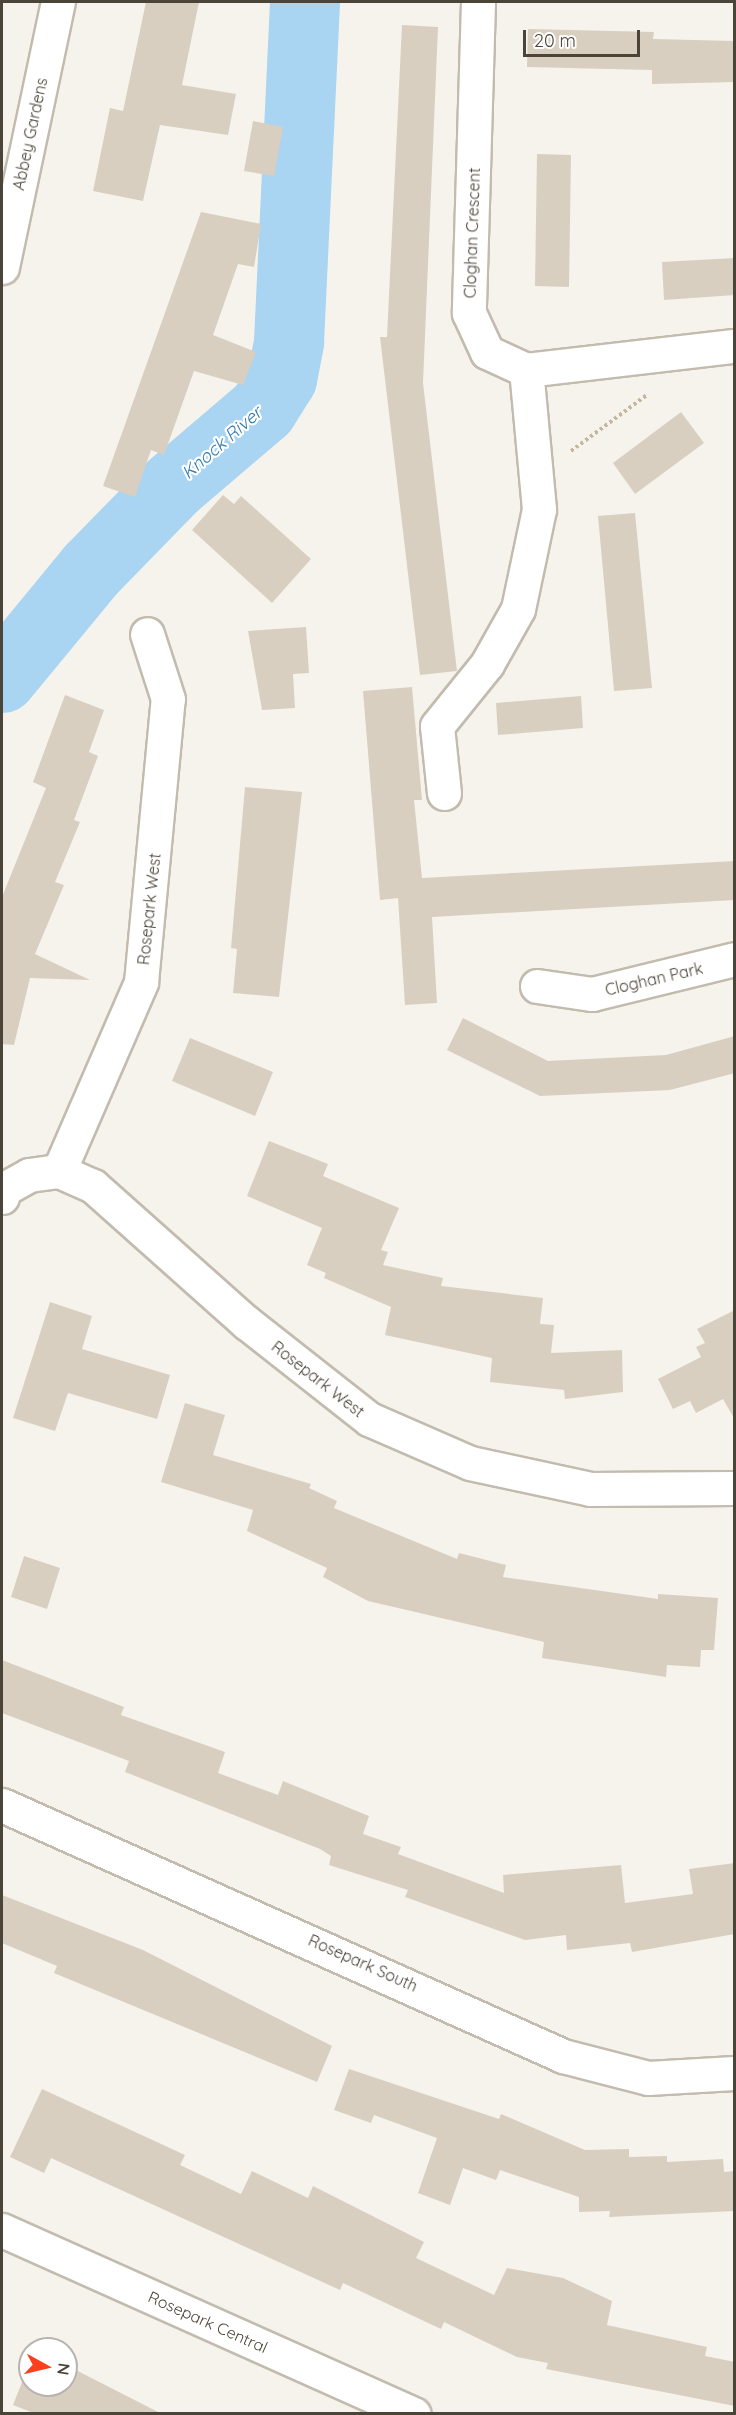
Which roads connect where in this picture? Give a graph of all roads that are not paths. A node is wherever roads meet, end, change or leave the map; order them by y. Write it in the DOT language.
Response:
graph roads {
  1 [pos="58,2"];
  2 [pos="478,2"];
  3 [pos="2,267"];
  4 [pos="735,346"];
  5 [pos="526,370"];
  6 [pos="147,634"];
  7 [pos="444,793"];
  8 [pos="735,959"];
  9 [pos="537,986"];
  10 [pos="59,1171"];
  11 [pos="2,1197"];
  12 [pos="735,1488"];
  13 [pos="2,1805"];
  14 [pos="735,2073"];
  15 [pos="2,2230"];
  16 [pos="414,2414"];
  1 -- 3 [label="street, Abbey Gardens"];
  2 -- 5 [label="street, Cloghan Crescent"];
  4 -- 5 [label="street"];
  5 -- 7 [label="street"];
  6 -- 10 [label="street, Rosepark West"];
  8 -- 9 [label="street, Cloghan Park"];
  10 -- 11 [label="street"];
  10 -- 12 [label="street, Rosepark West"];
  13 -- 14 [label="street, Rosepark South"];
  15 -- 16 [label="street, Rosepark Central"];
}
